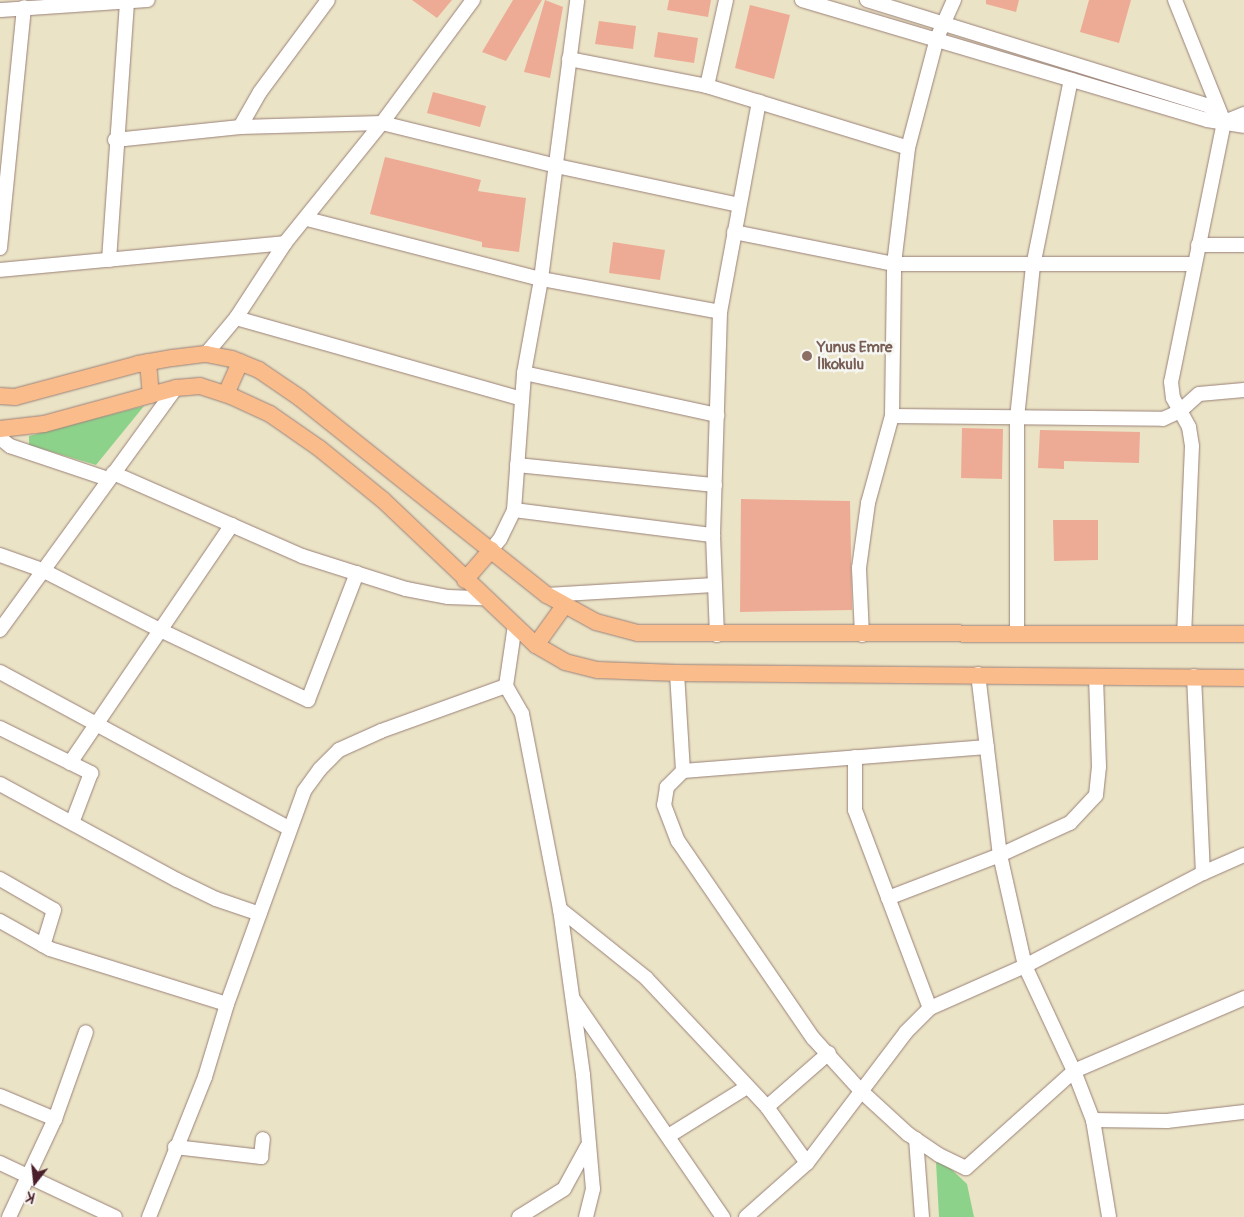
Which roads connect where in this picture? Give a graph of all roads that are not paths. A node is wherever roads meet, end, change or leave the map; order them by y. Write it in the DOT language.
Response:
graph roads {
  1 [pos="148,0"];
  2 [pos="328,0"];
  3 [pos="473,0"];
  4 [pos="564,0"];
  5 [pos="576,0"];
  6 [pos="726,0"];
  7 [pos="802,0"];
  8 [pos="867,0"];
  9 [pos="954,0"];
  10 [pos="1175,0"];
  11 [pos="127,1"];
  12 [pos="5,7"];
  13 [pos="24,7"];
  14 [pos="572,19"];
  15 [pos="946,24"];
  16 [pos="937,38"];
  17 [pos="569,59"];
  18 [pos="1071,80"];
  19 [pos="707,86"];
  20 [pos="759,102"];
  21 [pos="1244,114"];
  22 [pos="1224,122"];
  23 [pos="382,123"];
  24 [pos="1244,126"];
  25 [pos="240,127"];
  26 [pos="115,140"];
  27 [pos="908,148"];
  28 [pos="4,150"];
  29 [pos="557,166"];
  30 [pos="2,205"];
  31 [pos="739,205"];
  32 [pos="307,219"];
  33 [pos="734,232"];
  34 [pos="286,243"];
  35 [pos="1198,245"];
  36 [pos="1244,245"];
  37 [pos="0,248"];
  38 [pos="109,260"];
  39 [pos="894,264"];
  40 [pos="1194,264"];
  41 [pos="1033,266"];
  42 [pos="0,270"];
  43 [pos="541,279"];
  44 [pos="720,312"];
  45 [pos="236,318"];
  46 [pos="206,354"];
  47 [pos="148,362"];
  48 [pos="240,362"];
  49 [pos="524,373"];
  50 [pos="176,388"];
  51 [pos="1244,390"];
  52 [pos="226,394"];
  53 [pos="151,395"];
  54 [pos="0,396"];
  55 [pos="522,399"];
  56 [pos="1180,412"];
  57 [pos="717,415"];
  58 [pos="892,416"];
  59 [pos="1018,418"];
  60 [pos="0,429"];
  61 [pos="0,438"];
  62 [pos="518,465"];
  63 [pos="110,476"];
  64 [pos="715,485"];
  65 [pos="514,510"];
  66 [pos="232,525"];
  67 [pos="713,535"];
  68 [pos="491,550"];
  69 [pos="0,555"];
  70 [pos="42,570"];
  71 [pos="357,573"];
  72 [pos="465,580"];
  73 [pos="714,586"];
  74 [pos="547,595"];
  75 [pos="483,598"];
  76 [pos="564,606"];
  77 [pos="515,625"];
  78 [pos="0,630"];
  79 [pos="160,630"];
  80 [pos="1184,633"];
  81 [pos="1017,634"];
  82 [pos="1244,634"];
  83 [pos="717,635"];
  84 [pos="862,635"];
  85 [pos="536,645"];
  86 [pos="0,672"];
  87 [pos="676,673"];
  88 [pos="978,674"];
  89 [pos="1096,676"];
  90 [pos="1194,676"];
  91 [pos="1244,678"];
  92 [pos="506,686"];
  93 [pos="97,724"];
  94 [pos="0,728"];
  95 [pos="987,747"];
  96 [pos="855,757"];
  97 [pos="70,763"];
  98 [pos="683,771"];
  99 [pos="0,784"];
  100 [pos="72,823"];
  101 [pos="289,828"];
  102 [pos="1000,855"];
  103 [pos="1244,855"];
  104 [pos="1203,873"];
  105 [pos="0,880"];
  106 [pos="888,898"];
  107 [pos="560,909"];
  108 [pos="260,914"];
  109 [pos="0,921"];
  110 [pos="43,945"];
  111 [pos="1025,966"];
  112 [pos="572,998"];
  113 [pos="1244,998"];
  114 [pos="227,1004"];
  115 [pos="930,1008"];
  116 [pos="86,1032"];
  117 [pos="829,1053"];
  118 [pos="1074,1071"];
  119 [pos="747,1088"];
  120 [pos="861,1091"];
  121 [pos="0,1096"];
  122 [pos="767,1107"];
  123 [pos="1244,1112"];
  124 [pos="55,1119"];
  125 [pos="1093,1120"];
  126 [pos="670,1135"];
  127 [pos="263,1139"];
  128 [pos="916,1140"];
  129 [pos="588,1144"];
  130 [pos="176,1146"];
  131 [pos="0,1163"];
  132 [pos="807,1163"];
  133 [pos="27,1175"];
  134 [pos="9,1217"];
  135 [pos="115,1217"];
  136 [pos="149,1217"];
  137 [pos="519,1217"];
  138 [pos="586,1217"];
  139 [pos="723,1217"];
  140 [pos="746,1217"];
  141 [pos="922,1217"];
  142 [pos="1109,1217"];
  1 -- 11 [label="street"];
  2 -- 25 [label="street"];
  3 -- 23 [label="street"];
  4 -- 14 [label="street"];
  5 -- 14 [label="street"];
  6 -- 19 [label="street"];
  7 -- 16 [label="street"];
  8 -- 15 [label="street"];
  9 -- 15 [label="street"];
  10 -- 22 [label="street"];
  11 -- 13 [label="street"];
  11 -- 26 [label="street"];
  12 -- 13 [label="street"];
  13 -- 28 [label="street"];
  14 -- 17 [label="street"];
  15 -- 16 [label="street"];
  15 -- 22 [label="street"];
  16 -- 18 [label="street"];
  16 -- 27 [label="street"];
  17 -- 19 [label="street"];
  17 -- 29 [label="street"];
  18 -- 22 [label="street"];
  18 -- 41 [label="street"];
  19 -- 20 [label="street"];
  20 -- 27 [label="street"];
  20 -- 31 [label="street"];
  21 -- 22 [label="street"];
  22 -- 24 [label="street"];
  22 -- 35 [label="street"];
  23 -- 25 [label="street"];
  23 -- 29 [label="street"];
  23 -- 32 [label="street"];
  25 -- 26 [label="street"];
  26 -- 38 [label="street"];
  27 -- 39 [label="street"];
  28 -- 30 [label="street"];
  29 -- 31 [label="street"];
  29 -- 43 [label="street"];
  30 -- 37 [label="street"];
  31 -- 33 [label="street"];
  32 -- 34 [label="street"];
  32 -- 43 [label="street"];
  33 -- 39 [label="street"];
  33 -- 44 [label="street"];
  34 -- 38 [label="street"];
  34 -- 45 [label="street"];
  35 -- 36 [label="street"];
  35 -- 40 [label="street"];
  38 -- 42 [label="street"];
  39 -- 41 [label="street"];
  39 -- 58 [label="street"];
  40 -- 41 [label="street"];
  40 -- 56 [label="street"];
  41 -- 59 [label="street"];
  43 -- 44 [label="street"];
  43 -- 49 [label="street"];
  44 -- 57 [label="street"];
  45 -- 46 [label="street"];
  45 -- 55 [label="street"];
  46 -- 47 [label="main road"];
  46 -- 48 [label="main road"];
  47 -- 53 [label="main road"];
  47 -- 54 [label="main road"];
  48 -- 52 [label="main road"];
  48 -- 68 [label="main road"];
  49 -- 55 [label="street"];
  49 -- 57 [label="street"];
  50 -- 52 [label="main road"];
  50 -- 53 [label="main road"];
  50 -- 63 [label="street"];
  51 -- 56 [label="street"];
  52 -- 72 [label="main road"];
  53 -- 60 [label="main road"];
  55 -- 62 [label="street"];
  56 -- 59 [label="street"];
  56 -- 80 [label="street"];
  57 -- 64 [label="street"];
  58 -- 59 [label="street"];
  58 -- 84 [label="street"];
  59 -- 81 [label="street"];
  61 -- 63 [label="street"];
  62 -- 64 [label="street"];
  62 -- 65 [label="street"];
  63 -- 66 [label="street"];
  63 -- 70 [label="street"];
  64 -- 67 [label="street"];
  65 -- 67 [label="street"];
  65 -- 68 [label="street"];
  66 -- 71 [label="street"];
  66 -- 79 [label="street"];
  67 -- 73 [label="street"];
  68 -- 72 [label="main road"];
  68 -- 74 [label="main road"];
  69 -- 70 [label="street"];
  70 -- 78 [label="street"];
  70 -- 79 [label="street"];
  71 -- 75 [label="street"];
  71 -- 79 [label="street"];
  72 -- 75 [label="main road"];
  73 -- 74 [label="street"];
  73 -- 83 [label="street"];
  74 -- 76 [label="main road"];
  75 -- 77 [label="main road"];
  76 -- 83 [label="main road"];
  76 -- 85 [label="main road"];
  77 -- 85 [label="main road"];
  77 -- 92 [label="street"];
  79 -- 93 [label="street"];
  80 -- 81 [label="main road"];
  80 -- 82 [label="main road"];
  81 -- 84 [label="main road"];
  83 -- 84 [label="main road"];
  85 -- 87 [label="main road"];
  86 -- 93 [label="street"];
  87 -- 88 [label="main road"];
  87 -- 98 [label="street"];
  88 -- 89 [label="main road"];
  88 -- 95 [label="street"];
  89 -- 90 [label="main road"];
  89 -- 102 [label="street"];
  90 -- 91 [label="main road"];
  90 -- 104 [label="street"];
  92 -- 101 [label="street"];
  92 -- 107 [label="street"];
  93 -- 97 [label="street"];
  93 -- 101 [label="street"];
  94 -- 97 [label="street"];
  95 -- 96 [label="street"];
  95 -- 102 [label="street"];
  96 -- 98 [label="street"];
  96 -- 106 [label="street"];
  97 -- 100 [label="street"];
  98 -- 117 [label="street"];
  99 -- 100 [label="street"];
  100 -- 108 [label="street"];
  101 -- 108 [label="street"];
  102 -- 106 [label="street"];
  102 -- 111 [label="street"];
  103 -- 104 [label="street"];
  104 -- 111 [label="street"];
  105 -- 110 [label="street"];
  106 -- 115 [label="street"];
  107 -- 112 [label="street"];
  107 -- 119 [label="street"];
  108 -- 114 [label="street"];
  109 -- 110 [label="street"];
  110 -- 114 [label="street"];
  111 -- 115 [label="street"];
  111 -- 118 [label="street"];
  112 -- 126 [label="street"];
  112 -- 129 [label="street"];
  113 -- 118 [label="street"];
  114 -- 130 [label="street"];
  115 -- 120 [label="street"];
  116 -- 124 [label="street"];
  117 -- 120 [label="street"];
  117 -- 122 [label="street"];
  118 -- 125 [label="street"];
  118 -- 128 [label="street"];
  119 -- 122 [label="street"];
  119 -- 126 [label="street"];
  120 -- 128 [label="street"];
  120 -- 132 [label="street"];
  121 -- 124 [label="street"];
  122 -- 132 [label="street"];
  123 -- 125 [label="street"];
  124 -- 133 [label="street"];
  125 -- 142 [label="street"];
  126 -- 139 [label="street"];
  127 -- 130 [label="street"];
  128 -- 141 [label="street"];
  129 -- 137 [label="street"];
  129 -- 138 [label="street"];
  130 -- 136 [label="street"];
  131 -- 133 [label="street"];
  132 -- 140 [label="street"];
  133 -- 134 [label="street"];
  133 -- 135 [label="street"];
}
